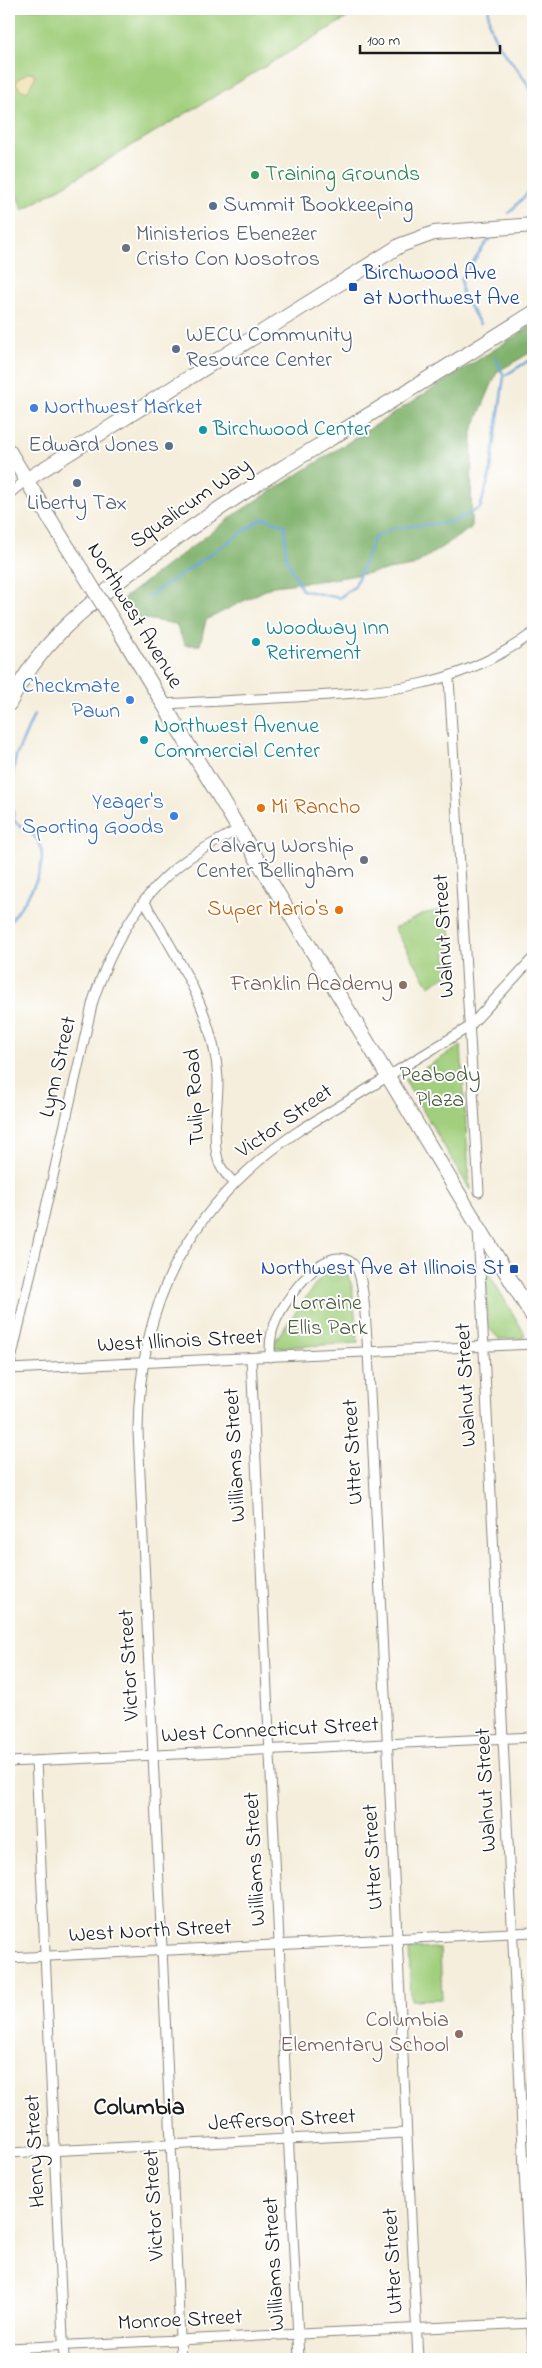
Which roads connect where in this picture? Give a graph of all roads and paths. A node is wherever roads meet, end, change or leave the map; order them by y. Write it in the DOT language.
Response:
graph roads {
  1 [pos="533,225"];
  2 [pos="533,313"];
  3 [pos="9,451"];
  4 [pos="26,480"];
  5 [pos="9,494"];
  6 [pos="533,633"];
  7 [pos="449,678"];
  8 [pos="9,704"];
  9 [pos="164,704"];
  10 [pos="239,829"];
  11 [pos="144,901"];
  12 [pos="533,958"];
  13 [pos="469,1027"];
  14 [pos="388,1076"];
  15 [pos="234,1183"];
  16 [pos="479,1192"];
  17 [pos="478,1225"];
  18 [pos="533,1317"];
  19 [pos="533,1344"];
  20 [pos="484,1347"];
  21 [pos="368,1352"];
  22 [pos="270,1357"];
  23 [pos="250,1358"];
  24 [pos="142,1363"];
  25 [pos="9,1369"];
  26 [pos="533,1737"];
  27 [pos="503,1738"];
  28 [pos="387,1744"];
  29 [pos="269,1749"];
  30 [pos="153,1755"];
  31 [pos="36,1761"];
  32 [pos="9,1762"];
  33 [pos="533,1932"];
  34 [pos="513,1933"];
  35 [pos="397,1939"];
  36 [pos="279,1945"];
  37 [pos="162,1951"];
  38 [pos="45,1956"];
  39 [pos="9,1958"];
  40 [pos="533,2127"];
  41 [pos="522,2128"];
  42 [pos="406,2133"];
  43 [pos="288,2139"];
  44 [pos="171,2145"];
  45 [pos="55,2150"];
  46 [pos="9,2153"];
  47 [pos="532,2323"];
  48 [pos="416,2328"];
  49 [pos="298,2334"];
  50 [pos="180,2340"];
  51 [pos="64,2346"];
  52 [pos="9,2348"];
  53 [pos="533,2352"];
  54 [pos="64,2359"];
  55 [pos="180,2359"];
  56 [pos="299,2359"];
  57 [pos="418,2359"];
  1 -- 4 [label="street"];
  2 -- 8 [label="street, Squalicum Way"];
  3 -- 4 [label="street, Northwest Avenue"];
  4 -- 5 [label="street"];
  4 -- 9 [label="street, Northwest Avenue, bridge"];
  6 -- 7 [label="street"];
  7 -- 9 [label="street"];
  7 -- 13 [label="street, Walnut Street"];
  9 -- 10 [label="street, Northwest Avenue"];
  10 -- 11 [label="street, Lynn Street"];
  10 -- 14 [label="street, Northwest Avenue"];
  11 -- 15 [label="street, Tulip Road"];
  11 -- 25 [label="street, Lynn Street"];
  12 -- 13 [label="street, Victor Street"];
  13 -- 14 [label="street, Victor Street"];
  13 -- 16 [label="street, Walnut Street"];
  14 -- 15 [label="street, Victor Street"];
  14 -- 17 [label="street, Northwest Avenue"];
  15 -- 24 [label="street, Victor Street"];
  17 -- 18 [label="street, Northwest Avenue"];
  17 -- 20 [label="street, Walnut Street"];
  19 -- 20 [label="street, West Illinois Street"];
  20 -- 21 [label="street, West Illinois Street"];
  20 -- 27 [label="street, Walnut Street"];
  21 -- 22 [label="street, West Illinois Street"];
  21 -- 22 [label="street, Utter Street"];
  21 -- 28 [label="street, Utter Street"];
  22 -- 23 [label="street, West Illinois Street"];
  23 -- 24 [label="street, West Illinois Street"];
  23 -- 29 [label="street, Williams Street"];
  24 -- 25 [label="street, West Illinois Street"];
  24 -- 30 [label="street, Victor Street"];
  26 -- 27 [label="street, West Connecticut Street"];
  27 -- 28 [label="street, West Connecticut Street"];
  27 -- 34 [label="street, Walnut Street"];
  28 -- 29 [label="street, West Connecticut Street"];
  28 -- 35 [label="street, Utter Street"];
  29 -- 30 [label="street, West Connecticut Street"];
  29 -- 36 [label="street, Williams Street"];
  30 -- 31 [label="street, West Connecticut Street"];
  30 -- 37 [label="street, Victor Street"];
  31 -- 32 [label="street, West Connecticut Street"];
  31 -- 38 [label="street, Henry Street"];
  33 -- 34 [label="street, West North Street"];
  34 -- 35 [label="street, West North Street"];
  34 -- 41 [label="street, Walnut Street"];
  35 -- 36 [label="street, West North Street"];
  35 -- 42 [label="street, Utter Street"];
  36 -- 37 [label="street, West North Street"];
  36 -- 43 [label="street, Williams Street"];
  37 -- 38 [label="street, West North Street"];
  37 -- 44 [label="street, Victor Street"];
  38 -- 39 [label="street, West North Street"];
  38 -- 45 [label="street, Henry Street"];
  40 -- 41 [label="street"];
  41 -- 47 [label="street, Walnut Street"];
  42 -- 43 [label="street, Jefferson Street"];
  42 -- 48 [label="street, Utter Street"];
  43 -- 44 [label="street, Jefferson Street"];
  43 -- 49 [label="street, Williams Street"];
  44 -- 45 [label="street, Jefferson Street"];
  44 -- 50 [label="street, Victor Street"];
  45 -- 46 [label="street, Jefferson Street"];
  45 -- 51 [label="street, Henry Street"];
  47 -- 48 [label="street, Monroe Street"];
  47 -- 53 [label="street, Walnut Street"];
  48 -- 49 [label="street, Monroe Street"];
  48 -- 57 [label="street, Utter Street"];
  49 -- 50 [label="street, Monroe Street"];
  49 -- 56 [label="street, Williams Street"];
  50 -- 51 [label="street, Monroe Street"];
  50 -- 55 [label="street, Victor Street"];
  51 -- 52 [label="street, Monroe Street"];
  51 -- 54 [label="street, Henry Street"];
}
